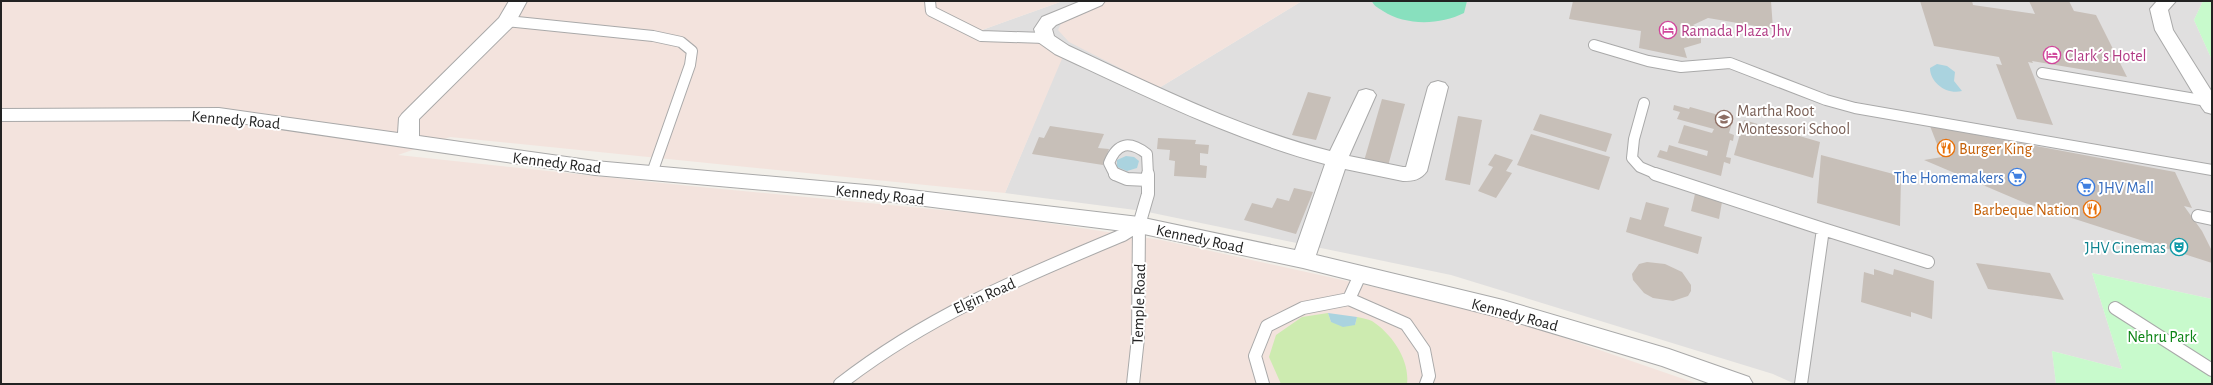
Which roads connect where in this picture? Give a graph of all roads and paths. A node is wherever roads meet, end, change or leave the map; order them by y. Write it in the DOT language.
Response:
graph roads {
  1 [pos="518,1"];
  2 [pos="930,1"];
  3 [pos="1096,1"];
  4 [pos="2167,1"];
  5 [pos="507,21"];
  6 [pos="1045,38"];
  7 [pos="1594,45"];
  8 [pos="2042,73"];
  9 [pos="1438,87"];
  10 [pos="1366,95"];
  11 [pos="1644,103"];
  12 [pos="2210,105"];
  13 [pos="1,115"];
  14 [pos="408,142"];
  15 [pos="1337,160"];
  16 [pos="2212,170"];
  17 [pos="652,173"];
  18 [pos="1148,180"];
  19 [pos="2198,216"];
  20 [pos="2212,219"];
  21 [pos="1139,225"];
  22 [pos="1823,229"];
  23 [pos="1303,260"];
  24 [pos="1928,262"];
  25 [pos="1360,275"];
  26 [pos="1350,299"];
  27 [pos="2114,308"];
  28 [pos="2212,370"];
  29 [pos="840,384"];
  30 [pos="1133,384"];
  31 [pos="1264,384"];
  32 [pos="1426,384"];
  33 [pos="1740,384"];
  34 [pos="1801,384"];
  1 -- 5 [label="street"];
  2 -- 6 [label="lane"];
  3 -- 6 [label="street"];
  4 -- 12 [label="street"];
  5 -- 14 [label="street"];
  5 -- 17 [label="lane"];
  6 -- 15 [label="street"];
  7 -- 16 [label="lane"];
  8 -- 12 [label="lane"];
  9 -- 15 [label="street"];
  10 -- 15 [label="street"];
  11 -- 22 [label="lane"];
  13 -- 14 [label="street, Kennedy Road"];
  14 -- 17 [label="street, Kennedy Road"];
  15 -- 23 [label="street"];
  17 -- 21 [label="street, Kennedy Road"];
  18 -- 21 [label="lane, Temple Road"];
  19 -- 20 [label="lane"];
  21 -- 23 [label="street, Kennedy Road"];
  21 -- 29 [label="lane, Elgin Road"];
  21 -- 30 [label="lane, Temple Road"];
  22 -- 24 [label="lane"];
  22 -- 34 [label="lane"];
  23 -- 25 [label="street, Kennedy Road"];
  25 -- 26 [label="lane"];
  25 -- 33 [label="street, Kennedy Road"];
  26 -- 31 [label="lane"];
  26 -- 32 [label="lane"];
  27 -- 28 [label="lane"];
}
